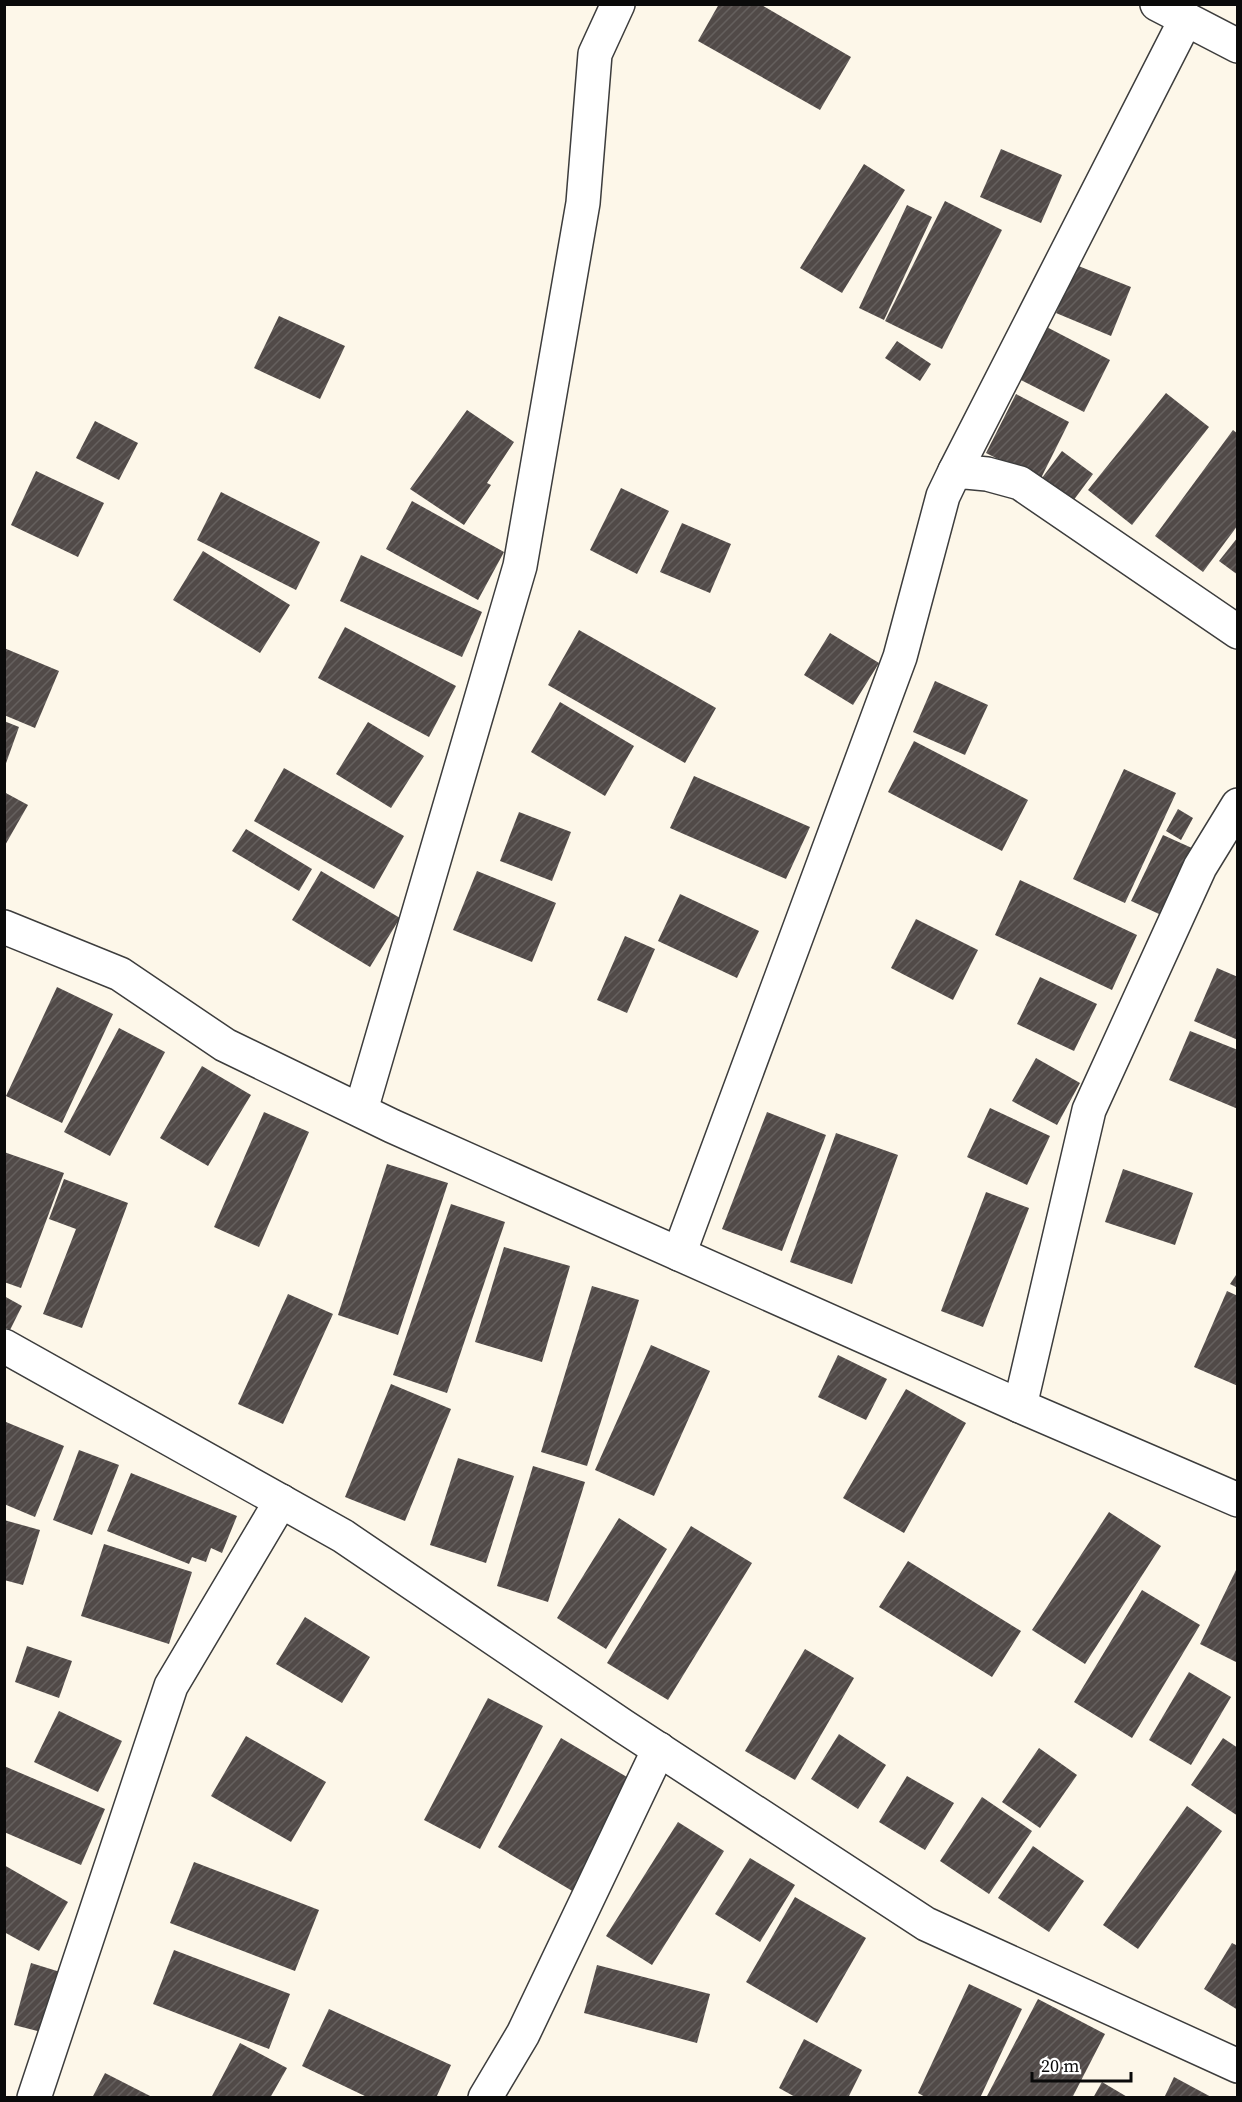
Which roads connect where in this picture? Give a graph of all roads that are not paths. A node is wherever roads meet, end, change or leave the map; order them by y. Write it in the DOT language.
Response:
graph roads {
  1 [pos="618,4"];
  2 [pos="1157,4"];
  3 [pos="1186,20"];
  4 [pos="1238,46"];
  5 [pos="955,471"];
  6 [pos="1238,632"];
  7 [pos="1238,805"];
  8 [pos="4,927"];
  9 [pos="361,1110"];
  10 [pos="679,1254"];
  11 [pos="4,1346"];
  12 [pos="1020,1406"];
  13 [pos="1238,1500"];
  14 [pos="281,1501"];
  15 [pos="659,1749"];
  16 [pos="1238,2066"];
  17 [pos="34,2097"];
  18 [pos="485,2097"];
  1 -- 9 [label="street"];
  2 -- 3 [label="street"];
  3 -- 4 [label="street"];
  3 -- 5 [label="street"];
  5 -- 6 [label="street"];
  5 -- 10 [label="street"];
  7 -- 12 [label="street"];
  8 -- 9 [label="street"];
  9 -- 10 [label="street"];
  10 -- 12 [label="street"];
  11 -- 14 [label="street"];
  12 -- 13 [label="street"];
  14 -- 15 [label="street"];
  14 -- 17 [label="street"];
  15 -- 16 [label="street"];
  15 -- 18 [label="street"];
}
